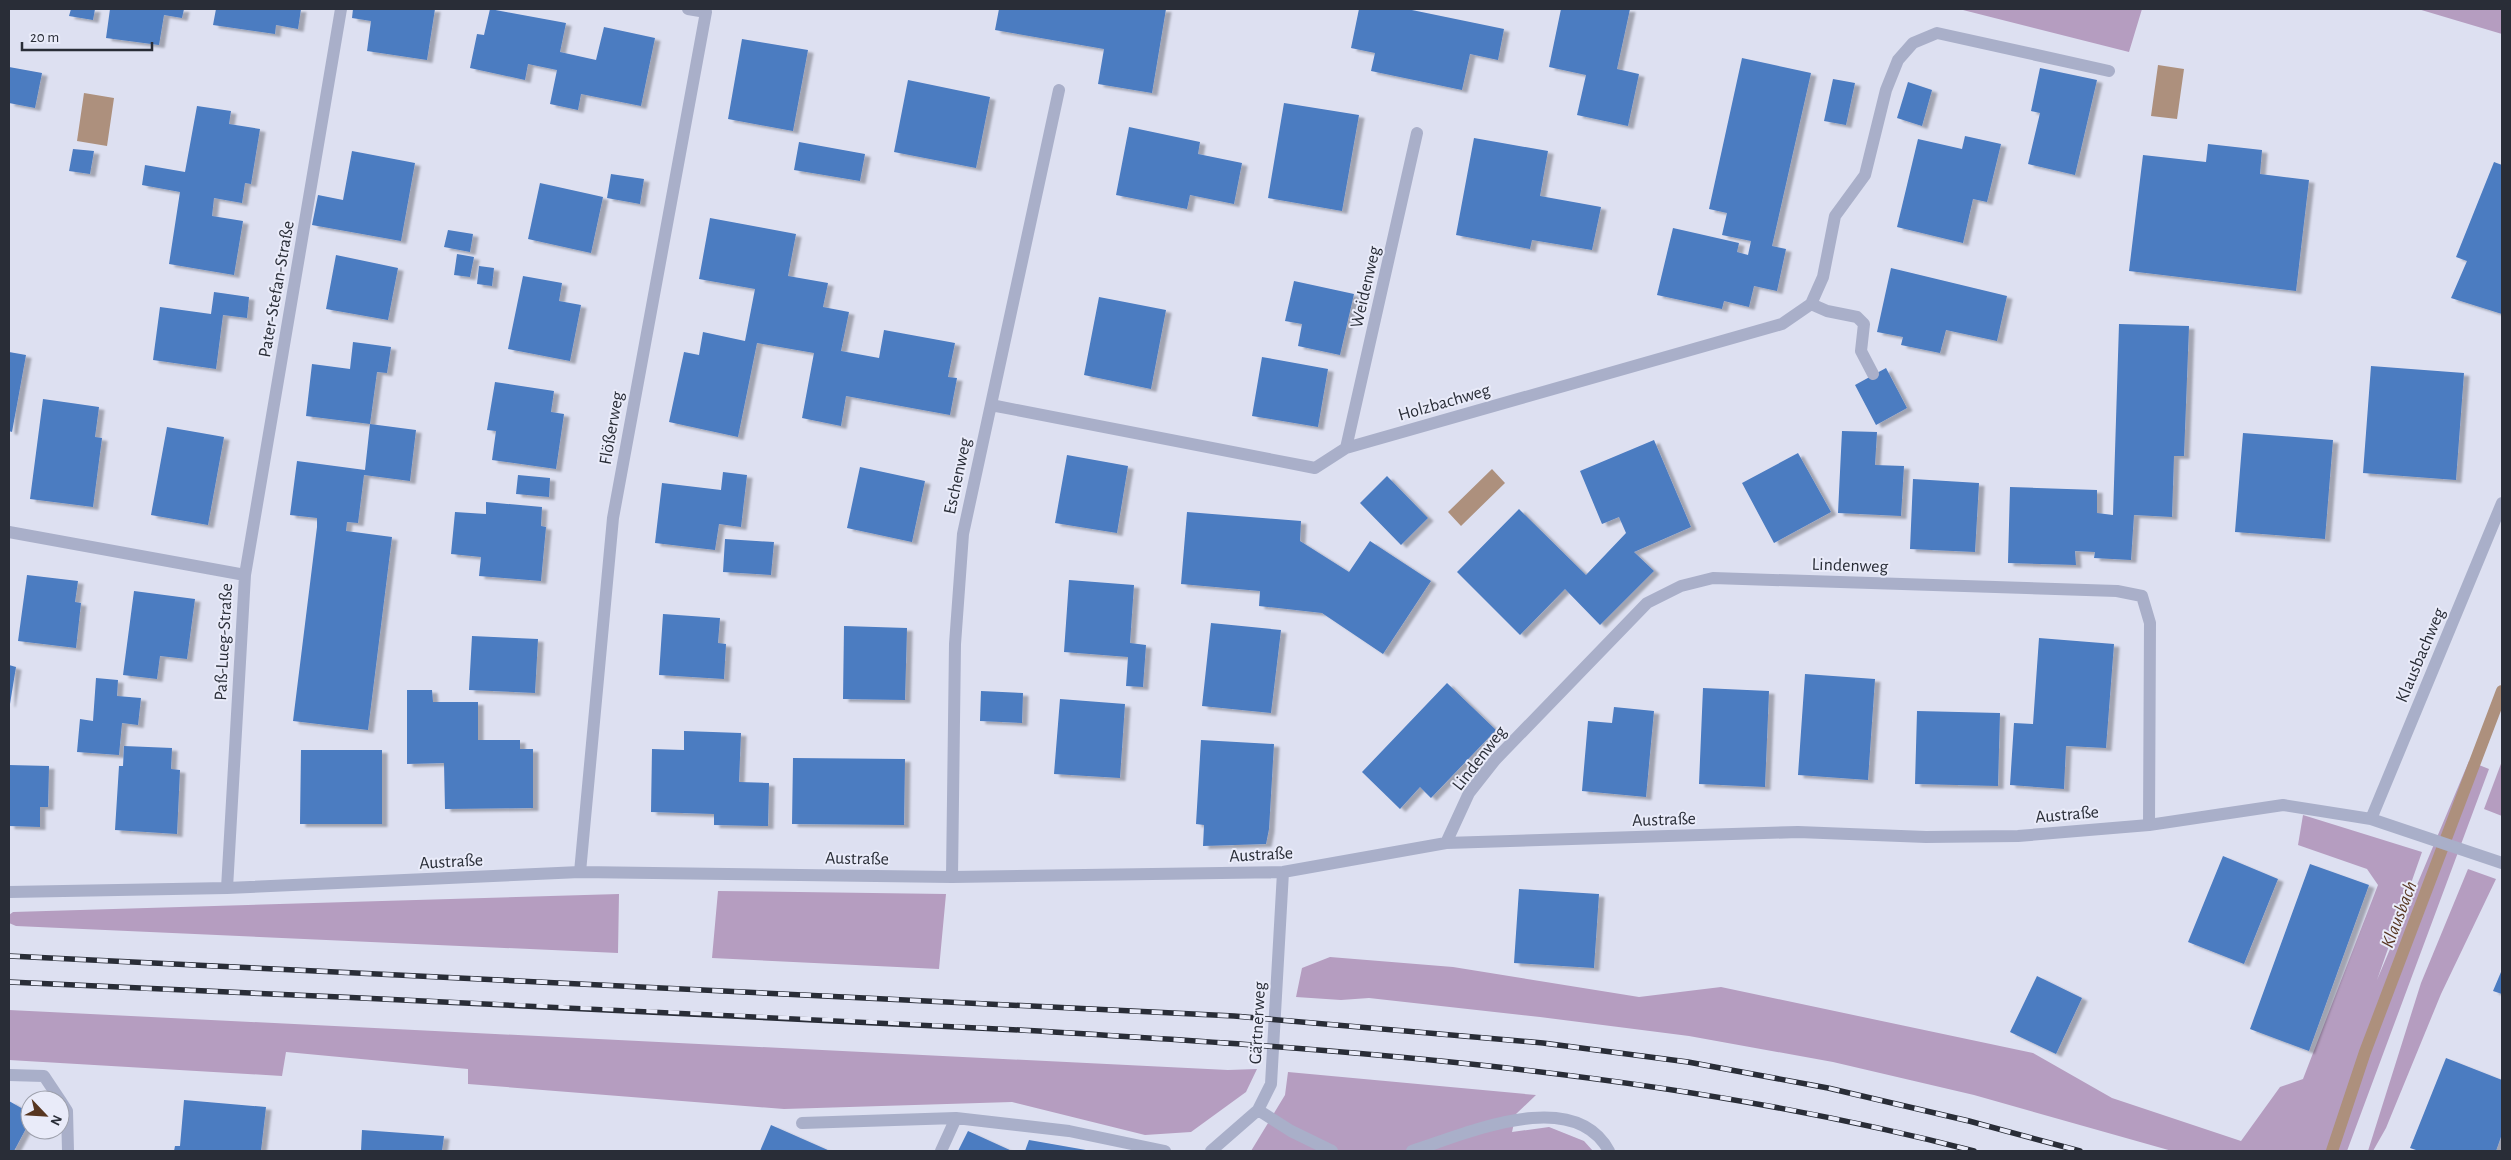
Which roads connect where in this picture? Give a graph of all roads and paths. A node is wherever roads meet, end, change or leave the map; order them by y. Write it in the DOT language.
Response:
graph roads {
  1 [pos="341,9"];
  2 [pos="688,9"];
  3 [pos="2109,71"];
  4 [pos="1059,90"];
  5 [pos="1418,133"];
  6 [pos="1811,304"];
  7 [pos="1873,374"];
  8 [pos="991,404"];
  9 [pos="1346,448"];
  10 [pos="2502,503"];
  11 [pos="9,532"];
  12 [pos="245,575"];
  13 [pos="2371,819"];
  14 [pos="2148,825"];
  15 [pos="1446,843"];
  16 [pos="2501,863"];
  17 [pos="580,872"];
  18 [pos="1283,872"];
  19 [pos="952,877"];
  20 [pos="227,888"];
  21 [pos="9,892"];
  22 [pos="9,1075"];
  23 [pos="53,1090"];
  24 [pos="1258,1110"];
  25 [pos="956,1118"];
  26 [pos="802,1123"];
  27 [pos="941,1151"];
  28 [pos="1166,1151"];
  29 [pos="1211,1151"];
  30 [pos="1332,1151"];
  31 [pos="1412,1151"];
  32 [pos="1609,1151"];
  1 -- 12 [label="street, Pater-Stefan-Straße"];
  2 -- 17 [label="street, Flößerweg"];
  3 -- 6 [label="street"];
  4 -- 8 [label="street, Eschenweg"];
  5 -- 9 [label="street, Weidenweg"];
  6 -- 7 [label="street"];
  6 -- 9 [label="street, Holzbachweg"];
  8 -- 9 [label="street, Holzbachweg"];
  8 -- 19 [label="street, Eschenweg"];
  10 -- 13 [label="street, Klausbachweg"];
  11 -- 12 [label="street, Paß-Lueg-Straße"];
  12 -- 20 [label="street, Paß-Lueg-Straße"];
  13 -- 14 [label="street, Austraße"];
  13 -- 16 [label="street, Austraße"];
  14 -- 15 [label="street, Austraße"];
  14 -- 15 [label="street, Lindenweg"];
  15 -- 18 [label="street, Austraße"];
  17 -- 19 [label="street, Austraße"];
  17 -- 20 [label="street, Austraße"];
  18 -- 19 [label="street, Austraße"];
  18 -- 24 [label="street, Gärtnerweg"];
  20 -- 21 [label="street, Austraße"];
  22 -- 23 [label="street"];
  24 -- 29 [label="street, Gärtnerweg"];
  24 -- 30 [label="street"];
  25 -- 26 [label="street"];
  25 -- 27 [label="street"];
  25 -- 28 [label="street"];
  31 -- 32 [label="street"];
}
